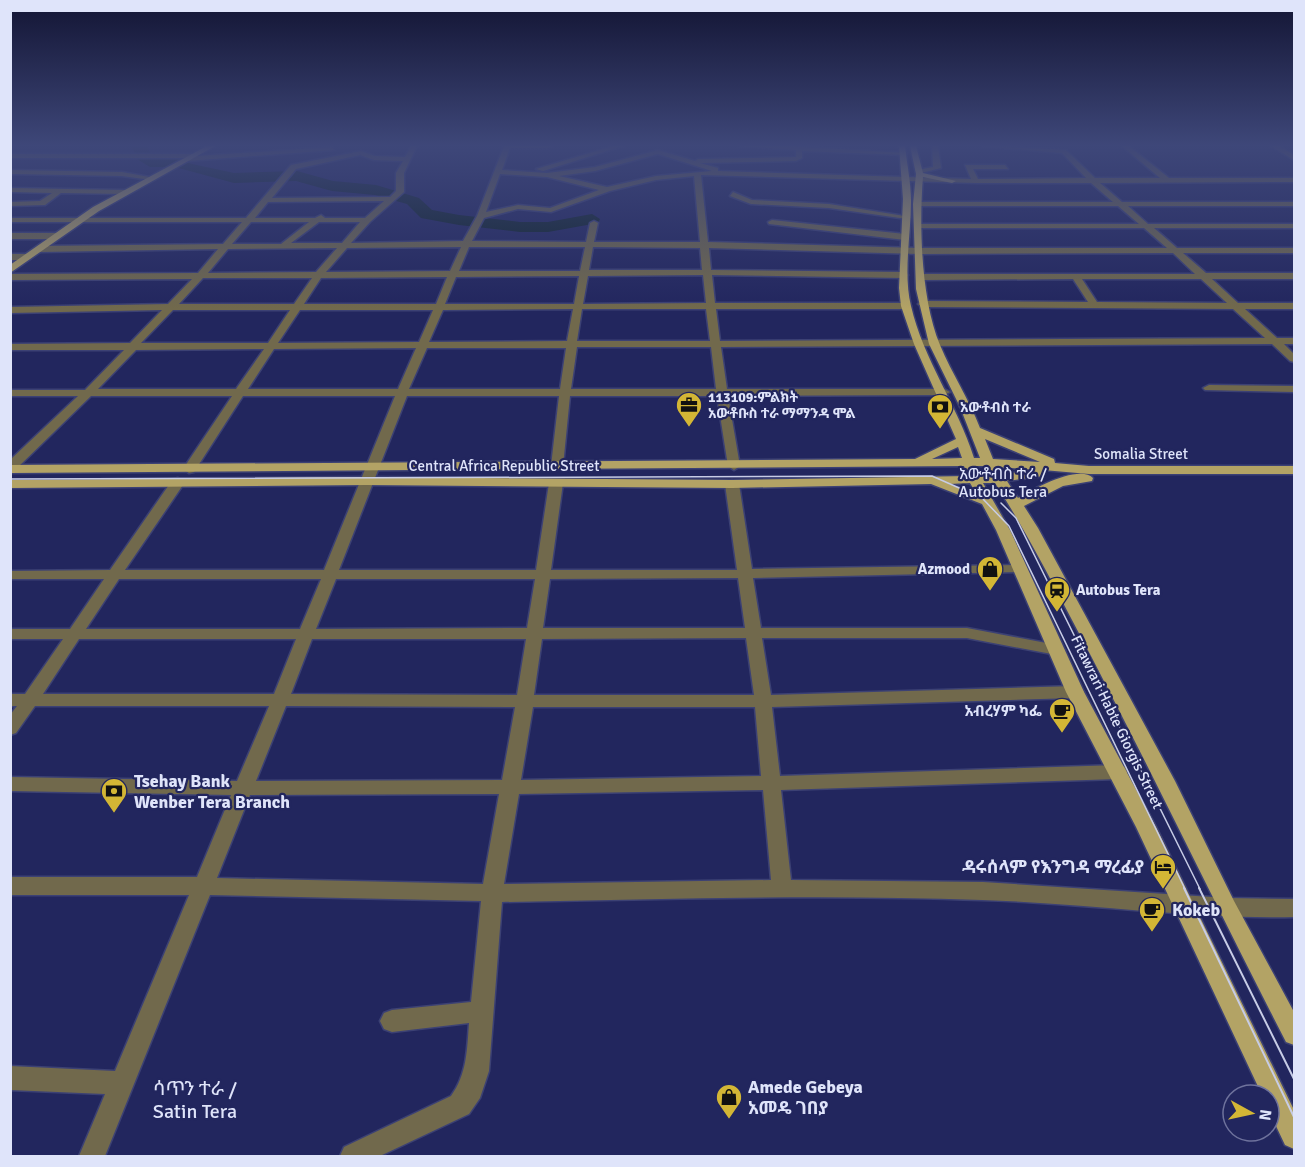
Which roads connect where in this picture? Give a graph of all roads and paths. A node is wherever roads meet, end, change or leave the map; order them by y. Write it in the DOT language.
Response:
graph roads {
  1 [pos="46,200"];
  2 [pos="111,200"];
  3 [pos="267,200"];
  4 [pos="330,200"];
  5 [pos="390,200"];
  6 [pos="486,200"];
  7 [pos="576,200"];
  8 [pos="698,200"];
  9 [pos="748,200"];
  10 [pos="907,200"];
  11 [pos="918,200"];
  12 [pos="1115,200"];
  13 [pos="1243,200"];
  14 [pos="10,204"];
  15 [pos="917,204"];
  16 [pos="1119,204"];
  17 [pos="1248,204"];
  18 [pos="1294,204"];
  19 [pos="787,217"];
  20 [pos="907,217"];
  21 [pos="320,219"];
  22 [pos="479,219"];
  23 [pos="10,220"];
  24 [pos="248,220"];
  25 [pos="367,220"];
  26 [pos="78,221"];
  27 [pos="772,222"];
  28 [pos="594,223"];
  29 [pos="920,226"];
  30 [pos="1146,226"];
  31 [pos="1281,226"];
  32 [pos="1294,226"];
  33 [pos="905,233"];
  34 [pos="1294,235"];
  35 [pos="10,236"];
  36 [pos="57,236"];
  37 [pos="466,244"];
  38 [pos="590,244"];
  39 [pos="284,245"];
  40 [pos="346,245"];
  41 [pos="706,245"];
  42 [pos="226,246"];
  43 [pos="39,249"];
  44 [pos="904,250"];
  45 [pos="1294,250"];
  46 [pos="919,251"];
  47 [pos="1176,251"];
  48 [pos="10,257"];
  49 [pos="28,257"];
  50 [pos="10,270"];
  51 [pos="582,273"];
  52 [pos="706,273"];
  53 [pos="319,274"];
  54 [pos="453,274"];
  55 [pos="201,275"];
  56 [pos="903,275"];
  57 [pos="1204,276"];
  58 [pos="1294,276"];
  59 [pos="10,277"];
  60 [pos="921,277"];
  61 [pos="1076,277"];
  62 [pos="923,304"];
  63 [pos="711,306"];
  64 [pos="906,306"];
  65 [pos="1095,306"];
  66 [pos="1235,306"];
  67 [pos="1294,306"];
  68 [pos="169,307"];
  69 [pos="298,307"];
  70 [pos="440,307"];
  71 [pos="577,307"];
  72 [pos="10,310"];
  73 [pos="1274,341"];
  74 [pos="1294,341"];
  75 [pos="272,344"];
  76 [pos="423,344"];
  77 [pos="571,344"];
  78 [pos="717,344"];
  79 [pos="919,344"];
  80 [pos="934,344"];
  81 [pos="133,345"];
  82 [pos="10,347"];
  83 [pos="1294,359"];
  84 [pos="1209,388"];
  85 [pos="1294,389"];
  86 [pos="90,391"];
  87 [pos="563,391"];
  88 [pos="721,391"];
  89 [pos="944,392"];
  90 [pos="10,393"];
  91 [pos="238,393"];
  92 [pos="402,393"];
  93 [pos="975,430"];
  94 [pos="962,441"];
  95 [pos="988,462"];
  96 [pos="910,463"];
  97 [pos="969,464"];
  98 [pos="734,466"];
  99 [pos="10,468"];
  100 [pos="189,469"];
  101 [pos="1070,470"];
  102 [pos="1294,470"];
  103 [pos="370,474"];
  104 [pos="556,475"];
  105 [pos="1294,476"];
  106 [pos="974,478"];
  107 [pos="920,479"];
  108 [pos="997,479"];
  109 [pos="178,482"];
  110 [pos="10,484"];
  111 [pos="732,484"];
  112 [pos="986,501"];
  113 [pos="1016,506"];
  114 [pos="1020,568"];
  115 [pos="329,573"];
  116 [pos="544,573"];
  117 [pos="746,574"];
  118 [pos="10,575"];
  119 [pos="116,576"];
  120 [pos="535,633"];
  121 [pos="10,634"];
  122 [pos="75,635"];
  123 [pos="306,635"];
  124 [pos="754,635"];
  125 [pos="1057,650"];
  126 [pos="1075,692"];
  127 [pos="10,700"];
  128 [pos="31,700"];
  129 [pos="280,700"];
  130 [pos="525,701"];
  131 [pos="763,701"];
  132 [pos="10,729"];
  133 [pos="1118,772"];
  134 [pos="773,783"];
  135 [pos="10,784"];
  136 [pos="508,787"];
  137 [pos="242,788"];
  138 [pos="10,886"];
  139 [pos="203,886"];
  140 [pos="782,889"];
  141 [pos="492,893"];
  142 [pos="1182,903"];
  143 [pos="1227,907"];
  144 [pos="1294,908"];
  145 [pos="483,1011"];
  146 [pos="392,1021"];
  147 [pos="1294,1034"];
  148 [pos="10,1078"];
  149 [pos="123,1083"];
  150 [pos="1294,1136"];
  151 [pos="92,1156"];
  152 [pos="353,1156"];
  1 -- 14 [label="street"];
  2 -- 26 [label="main road"];
  3 -- 24 [label="street"];
  4 -- 21 [label="street"];
  5 -- 25 [label="street"];
  6 -- 22 [label="street"];
  7 -- 22 [label="street"];
  8 -- 41 [label="street"];
  9 -- 20 [label="street"];
  10 -- 20 [label="main road, Fitawrari Habte Giorgis Street"];
  11 -- 15 [label="main road"];
  12 -- 16 [label="street"];
  13 -- 17 [label="street"];
  15 -- 16 [label="street"];
  15 -- 29 [label="main road"];
  16 -- 17 [label="street"];
  16 -- 30 [label="street"];
  17 -- 18 [label="street"];
  17 -- 31 [label="street"];
  19 -- 33 [label="street"];
  20 -- 33 [label="main road, Fitawrari Habte Giorgis Street"];
  21 -- 24 [label="street"];
  21 -- 25 [label="street"];
  21 -- 39 [label="street"];
  22 -- 37 [label="street"];
  23 -- 26 [label="street"];
  24 -- 26 [label="street"];
  24 -- 42 [label="street"];
  25 -- 40 [label="street"];
  26 -- 36 [label="main road"];
  27 -- 33 [label="street"];
  28 -- 38 [label="street"];
  29 -- 30 [label="street"];
  29 -- 46 [label="main road"];
  30 -- 31 [label="street"];
  30 -- 47 [label="street"];
  31 -- 32 [label="street"];
  31 -- 34 [label="street"];
  33 -- 44 [label="main road, Fitawrari Habte Giorgis Street"];
  35 -- 36 [label="street"];
  36 -- 43 [label="main road"];
  37 -- 38 [label="street"];
  37 -- 40 [label="street"];
  37 -- 54 [label="street"];
  38 -- 41 [label="street"];
  38 -- 51 [label="street"];
  39 -- 40 [label="street"];
  39 -- 42 [label="street"];
  40 -- 53 [label="street"];
  41 -- 44 [label="street"];
  41 -- 52 [label="street"];
  42 -- 43 [label="street"];
  42 -- 55 [label="street"];
  43 -- 49 [label="main road"];
  44 -- 46 [label="street"];
  44 -- 56 [label="main road, Fitawrari Habte Giorgis Street"];
  45 -- 47 [label="street"];
  46 -- 47 [label="street"];
  46 -- 60 [label="main road"];
  47 -- 57 [label="street"];
  48 -- 49 [label="street"];
  49 -- 50 [label="main road"];
  51 -- 52 [label="street"];
  51 -- 54 [label="street"];
  51 -- 71 [label="street"];
  52 -- 56 [label="street"];
  52 -- 63 [label="street"];
  53 -- 54 [label="street"];
  53 -- 55 [label="street"];
  53 -- 69 [label="street"];
  54 -- 70 [label="street"];
  55 -- 59 [label="street"];
  55 -- 68 [label="street"];
  56 -- 64 [label="main road, Fitawrari Habte Giorgis Street"];
  57 -- 58 [label="street"];
  57 -- 61 [label="street"];
  57 -- 66 [label="street"];
  60 -- 61 [label="street"];
  60 -- 62 [label="main road"];
  61 -- 65 [label="street"];
  62 -- 65 [label="street"];
  62 -- 80 [label="main road"];
  63 -- 64 [label="street"];
  63 -- 71 [label="street"];
  63 -- 78 [label="street"];
  64 -- 79 [label="main road, Fitawrari Habte Giorgis Street"];
  65 -- 66 [label="street"];
  66 -- 67 [label="street"];
  66 -- 73 [label="street"];
  68 -- 69 [label="street"];
  68 -- 72 [label="street"];
  68 -- 81 [label="street"];
  69 -- 70 [label="street"];
  69 -- 75 [label="street"];
  70 -- 71 [label="street"];
  70 -- 76 [label="street"];
  71 -- 77 [label="street"];
  73 -- 74 [label="street"];
  73 -- 80 [label="street"];
  73 -- 83 [label="street"];
  75 -- 76 [label="street"];
  75 -- 81 [label="street"];
  75 -- 91 [label="street"];
  76 -- 77 [label="street"];
  76 -- 92 [label="street"];
  77 -- 78 [label="street"];
  77 -- 87 [label="street"];
  78 -- 79 [label="street"];
  78 -- 88 [label="street"];
  79 -- 80 [label="street"];
  79 -- 89 [label="main road, Fitawrari Habte Giorgis Street"];
  80 -- 93 [label="main road"];
  81 -- 82 [label="street"];
  81 -- 86 [label="street"];
  84 -- 85 [label="street"];
  86 -- 90 [label="street"];
  86 -- 91 [label="street"];
  86 -- 99 [label="street"];
  87 -- 88 [label="street"];
  87 -- 92 [label="street"];
  87 -- 104 [label="street"];
  88 -- 89 [label="street"];
  88 -- 98 [label="street"];
  89 -- 94 [label="main road, Fitawrari Habte Giorgis Street"];
  91 -- 92 [label="street"];
  91 -- 100 [label="street"];
  92 -- 103 [label="street"];
  93 -- 95 [label="main road"];
  93 -- 101 [label="main road"];
  94 -- 96 [label="main road"];
  94 -- 97 [label="main road, Fitawrari Habte Giorgis Street"];
  95 -- 97 [label="main road, Central Africa Republic Street"];
  95 -- 101 [label="main road, Somalia Street"];
  95 -- 108 [label="main road"];
  96 -- 97 [label="main road, Central Africa Republic Street"];
  96 -- 98 [label="main road, Central Africa Republic Street"];
  97 -- 106 [label="main road, Fitawrari Habte Giorgis Street"];
  98 -- 104 [label="main road, Central Africa Republic Street"];
  99 -- 100 [label="main road, Central Africa Republic Street"];
  100 -- 103 [label="main road, Central Africa Republic Street"];
  101 -- 102 [label="main road, Somalia Street"];
  101 -- 108 [label="main road, Central Africa Republic Street"];
  103 -- 104 [label="main road, Central Africa Republic Street"];
  103 -- 109 [label="main road, Central Africa Republic Street"];
  103 -- 115 [label="street"];
  104 -- 111 [label="main road, Central Africa Republic Street"];
  104 -- 116 [label="street"];
  105 -- 113 [label="main road"];
  106 -- 107 [label="main road, Central Africa Republic Street"];
  106 -- 108 [label="main road, Central Africa Republic Street"];
  106 -- 112 [label="main road, Fitawrari Habte Giorgis Street"];
  107 -- 111 [label="main road, Central Africa Republic Street"];
  107 -- 112 [label="main road"];
  108 -- 113 [label="main road"];
  109 -- 110 [label="main road, Central Africa Republic Street"];
  109 -- 119 [label="street"];
  111 -- 117 [label="street"];
  112 -- 114 [label="main road, Fitawrari Habte Giorgis Street"];
  113 -- 143 [label="main road"];
  114 -- 117 [label="street"];
  114 -- 125 [label="main road, Fitawrari Habte Giorgis Street"];
  115 -- 116 [label="street"];
  115 -- 119 [label="street"];
  115 -- 123 [label="street"];
  116 -- 117 [label="street"];
  116 -- 120 [label="street"];
  117 -- 124 [label="street"];
  118 -- 119 [label="street"];
  119 -- 122 [label="street"];
  120 -- 123 [label="street"];
  120 -- 124 [label="street"];
  120 -- 130 [label="street"];
  121 -- 122 [label="street"];
  122 -- 123 [label="street"];
  122 -- 128 [label="street"];
  123 -- 129 [label="street"];
  124 -- 125 [label="street"];
  124 -- 131 [label="street"];
  125 -- 126 [label="main road, Fitawrari Habte Giorgis Street"];
  126 -- 131 [label="street"];
  126 -- 133 [label="main road, Fitawrari Habte Giorgis Street"];
  127 -- 128 [label="street"];
  128 -- 129 [label="street"];
  128 -- 132 [label="street"];
  129 -- 130 [label="street"];
  129 -- 137 [label="street"];
  130 -- 131 [label="street"];
  130 -- 136 [label="street"];
  131 -- 134 [label="street"];
  133 -- 134 [label="street"];
  133 -- 142 [label="main road, Fitawrari Habte Giorgis Street"];
  134 -- 136 [label="street"];
  134 -- 140 [label="street"];
  135 -- 137 [label="street"];
  136 -- 137 [label="street"];
  136 -- 141 [label="street"];
  137 -- 139 [label="street"];
  138 -- 139 [label="street"];
  139 -- 141 [label="street"];
  139 -- 149 [label="street"];
  140 -- 141 [label="street"];
  140 -- 142 [label="street"];
  141 -- 145 [label="street"];
  142 -- 143 [label="street"];
  142 -- 150 [label="main road, Fitawrari Habte Giorgis Street"];
  143 -- 144 [label="street"];
  143 -- 147 [label="main road"];
  145 -- 146 [label="street"];
  145 -- 152 [label="street"];
  148 -- 149 [label="street"];
  149 -- 151 [label="street"];
}
